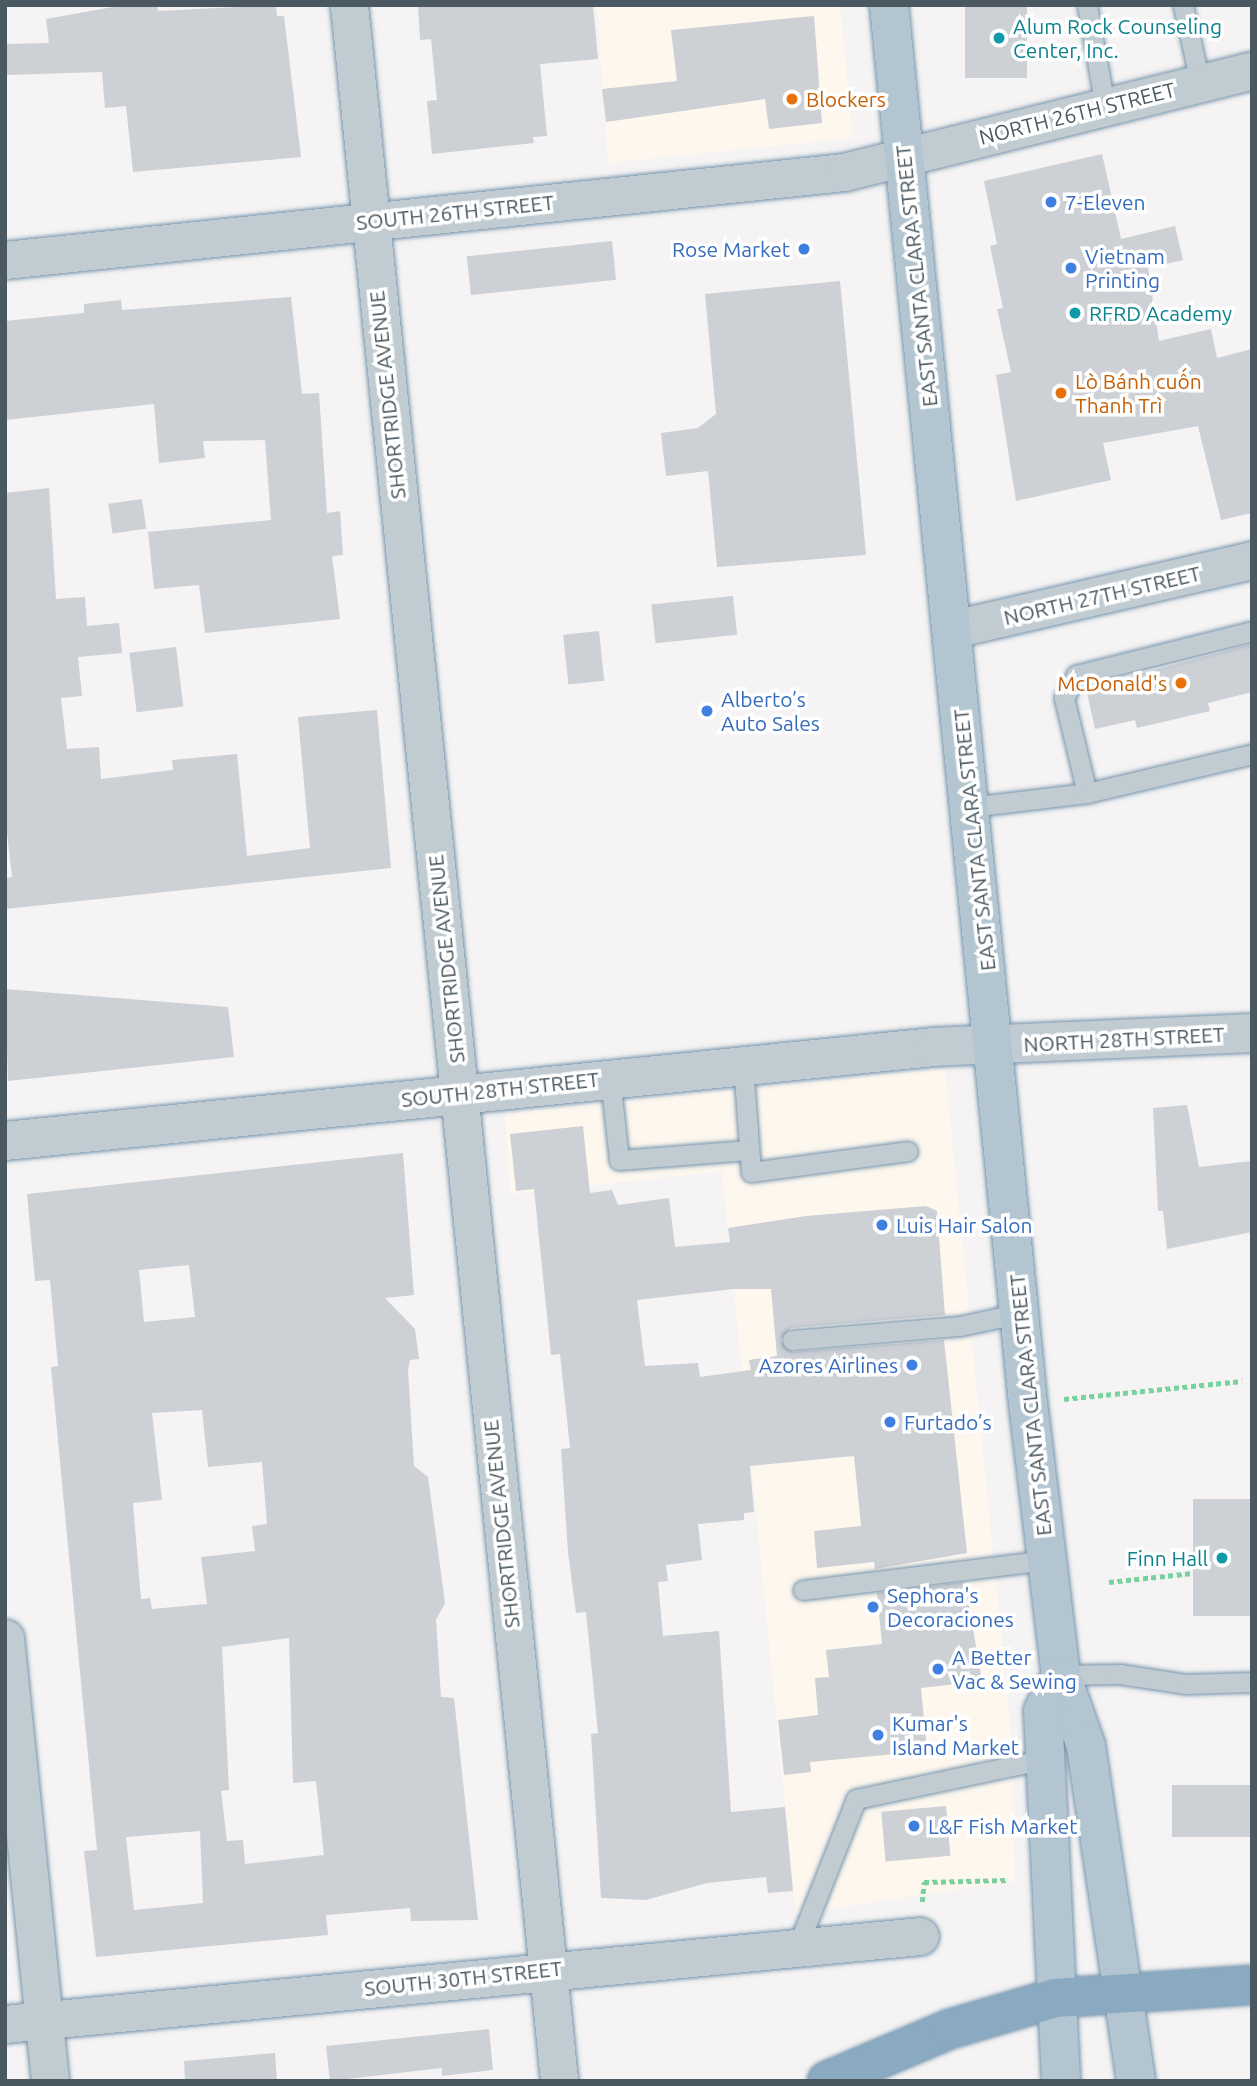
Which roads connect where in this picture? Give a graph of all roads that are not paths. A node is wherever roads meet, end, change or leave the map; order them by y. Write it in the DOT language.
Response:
graph roads {
  1 [pos="349,5"];
  2 [pos="889,5"];
  3 [pos="1087,5"];
  4 [pos="1183,5"];
  5 [pos="1252,70"];
  6 [pos="1200,83"];
  7 [pos="1105,106"];
  8 [pos="904,158"];
  9 [pos="369,221"];
  10 [pos="5,260"];
  11 [pos="1252,560"];
  12 [pos="953,629"];
  13 [pos="1252,631"];
  14 [pos="1252,754"];
  15 [pos="1087,793"];
  16 [pos="970,807"];
  17 [pos="1252,1032"];
  18 [pos="996,1044"];
  19 [pos="743,1065"];
  20 [pos="610,1078"];
  21 [pos="458,1093"];
  22 [pos="5,1141"];
  23 [pos="749,1150"];
  24 [pos="908,1151"];
  25 [pos="1020,1313"];
  26 [pos="792,1340"];
  27 [pos="1047,1560"];
  28 [pos="803,1590"];
  29 [pos="5,1638"];
  30 [pos="1060,1675"];
  31 [pos="1252,1682"];
  32 [pos="1046,1759"];
  33 [pos="920,1936"];
  34 [pos="797,1948"];
  35 [pos="547,1969"];
  36 [pos="1252,1985"];
  37 [pos="1126,1993"];
  38 [pos="1055,1998"];
  39 [pos="43,2021"];
  40 [pos="5,2024"];
  41 [pos="50,2081"];
  42 [pos="559,2081"];
  43 [pos="827,2081"];
  44 [pos="1061,2081"];
  45 [pos="1136,2081"];
  1 -- 9 [label="street, SHORTRIDGE AVENUE"];
  2 -- 8 [label="main road, EAST SANTA CLARA STREET"];
  3 -- 7 [label="lane"];
  4 -- 6 [label="lane"];
  5 -- 6 [label="street, NORTH 26TH STREET"];
  6 -- 7 [label="street, NORTH 26TH STREET"];
  7 -- 8 [label="street, NORTH 26TH STREET"];
  8 -- 9 [label="street, SOUTH 26TH STREET"];
  8 -- 12 [label="main road, EAST SANTA CLARA STREET"];
  9 -- 10 [label="street, SOUTH 26TH STREET"];
  9 -- 21 [label="street, SHORTRIDGE AVENUE"];
  11 -- 12 [label="street, NORTH 27TH STREET"];
  12 -- 16 [label="main road, EAST SANTA CLARA STREET"];
  13 -- 15 [label="lane"];
  14 -- 15 [label="lane"];
  15 -- 16 [label="lane"];
  16 -- 18 [label="main road, EAST SANTA CLARA STREET"];
  17 -- 18 [label="street, NORTH 28TH STREET"];
  18 -- 19 [label="street, SOUTH 28TH STREET"];
  18 -- 25 [label="main road, EAST SANTA CLARA STREET"];
  19 -- 20 [label="street, SOUTH 28TH STREET"];
  19 -- 23 [label="lane"];
  20 -- 21 [label="street, SOUTH 28TH STREET"];
  20 -- 23 [label="lane"];
  21 -- 22 [label="street, SOUTH 28TH STREET"];
  21 -- 35 [label="street, SHORTRIDGE AVENUE"];
  23 -- 24 [label="lane"];
  25 -- 26 [label="lane"];
  25 -- 27 [label="main road, EAST SANTA CLARA STREET"];
  27 -- 28 [label="lane"];
  27 -- 30 [label="main road, EAST SANTA CLARA STREET"];
  29 -- 39 [label="street"];
  30 -- 31 [label="lane"];
  30 -- 32 [label="main road"];
  30 -- 37 [label="main road, EAST SANTA CLARA STREET"];
  32 -- 34 [label="lane"];
  32 -- 38 [label="main road"];
  33 -- 34 [label="street, SOUTH 30TH STREET"];
  34 -- 35 [label="street, SOUTH 30TH STREET"];
  35 -- 39 [label="street, SOUTH 30TH STREET"];
  35 -- 42 [label="street, SHORTRIDGE AVENUE"];
  36 -- 37 [label="highway"];
  37 -- 38 [label="highway"];
  37 -- 45 [label="main road, EAST SANTA CLARA STREET"];
  38 -- 43 [label="highway"];
  38 -- 44 [label="main road"];
  39 -- 40 [label="street, SOUTH 30TH STREET"];
  39 -- 41 [label="street"];
}
